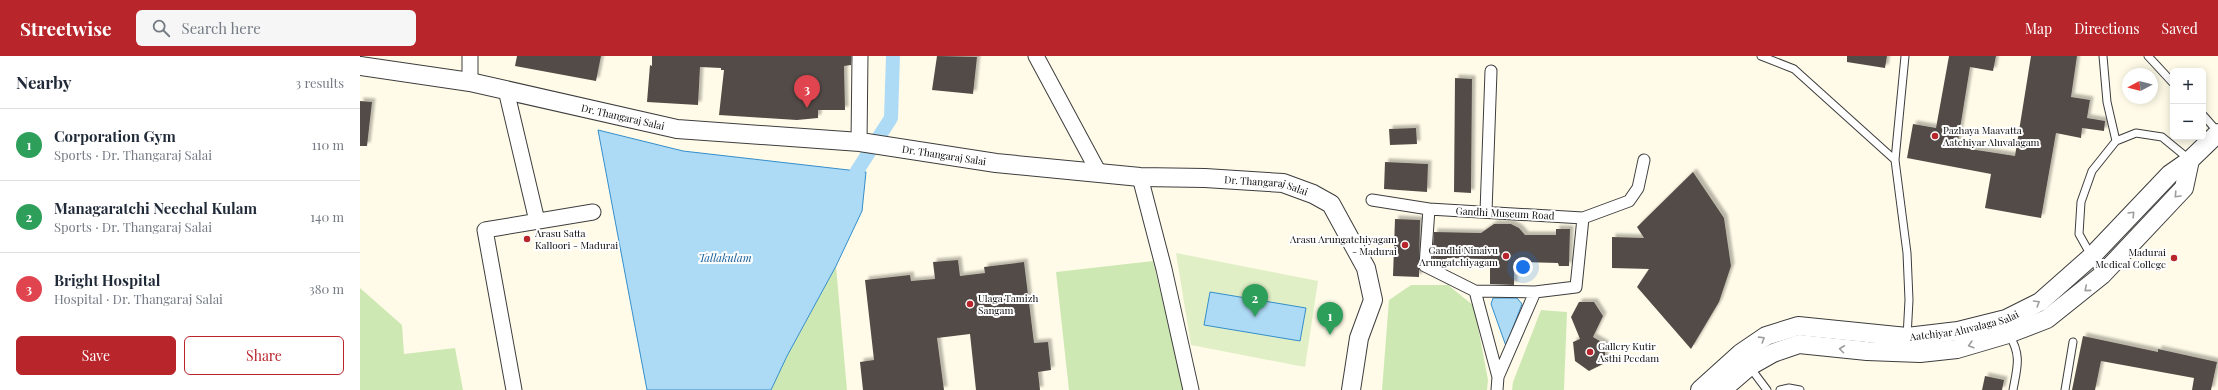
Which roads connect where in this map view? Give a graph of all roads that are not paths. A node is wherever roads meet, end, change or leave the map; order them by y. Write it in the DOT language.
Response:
graph roads {
  1 [pos="470,56"];
  2 [pos="860,56"];
  3 [pos="1036,56"];
  4 [pos="1761,56"];
  5 [pos="1905,56"];
  6 [pos="2103,56"];
  7 [pos="2148,56"];
  8 [pos="360,66"];
  9 [pos="1491,72"];
  10 [pos="2170,80"];
  11 [pos="470,82"];
  12 [pos="506,90"];
  13 [pos="2206,119"];
  14 [pos="2218,133"];
  15 [pos="2116,141"];
  16 [pos="860,142"];
  17 [pos="1644,160"];
  18 [pos="1895,160"];
  19 [pos="2190,160"];
  20 [pos="1099,173"];
  21 [pos="1140,177"];
  22 [pos="1372,200"];
  23 [pos="1430,209"];
  24 [pos="593,212"];
  25 [pos="1486,212"];
  26 [pos="1583,218"];
  27 [pos="537,221"];
  28 [pos="2092,256"];
  29 [pos="2102,275"];
  30 [pos="1475,291"];
  31 [pos="1535,292"];
  32 [pos="2008,334"];
  33 [pos="2073,342"];
  34 [pos="1906,345"];
  35 [pos="1745,360"];
  36 [pos="1498,377"];
  37 [pos="514,390"];
  38 [pos="1191,390"];
  39 [pos="1351,390"];
  40 [pos="1497,390"];
  41 [pos="1700,390"];
  42 [pos="1722,390"];
  43 [pos="1767,390"];
  44 [pos="1780,390"];
  45 [pos="1800,390"];
  46 [pos="2013,390"];
  47 [pos="2065,390"];
  1 -- 11 [label="street"];
  2 -- 16 [label="street"];
  3 -- 20 [label="street"];
  4 -- 18 [label="lane"];
  5 -- 18 [label="lane"];
  6 -- 15 [label="lane"];
  7 -- 10 [label="lane"];
  8 -- 11 [label="street, Dr. Thangaraj Salai"];
  9 -- 25 [label="street"];
  11 -- 12 [label="street, Dr. Thangaraj Salai"];
  12 -- 16 [label="street, Dr. Thangaraj Salai"];
  12 -- 27 [label="street"];
  13 -- 14 [label="lane"];
  14 -- 19 [label="street, Aatchiyar Aluvalaga Salai"];
  15 -- 19 [label="lane"];
  15 -- 28 [label="lane"];
  16 -- 20 [label="street, Dr. Thangaraj Salai"];
  17 -- 26 [label="street"];
  18 -- 34 [label="lane"];
  28 -- 19 [label="street, Aatchiyar Aluvalaga Salai, one-way"];
  19 -- 29 [label="street, Aatchiyar Aluvalaga Salai, one-way"];
  20 -- 21 [label="street, Dr. Thangaraj Salai"];
  21 -- 38 [label="street"];
  21 -- 39 [label="street, Dr. Thangaraj Salai"];
  22 -- 23 [label="street, Gandhi Museum Road"];
  23 -- 25 [label="street, Gandhi Museum Road"];
  23 -- 30 [label="street"];
  24 -- 27 [label="street"];
  25 -- 26 [label="street, Gandhi Museum Road"];
  26 -- 31 [label="street"];
  27 -- 37 [label="street"];
  28 -- 29 [label="lane"];
  34 -- 28 [label="street, Aatchiyar Aluvalaga Salai, one-way"];
  29 -- 32 [label="street, Aatchiyar Aluvalaga Salai, one-way"];
  30 -- 31 [label="street"];
  30 -- 36 [label="street"];
  31 -- 36 [label="street"];
  32 -- 34 [label="street, Aatchiyar Aluvalaga Salai, one-way"];
  32 -- 46 [label="lane"];
  33 -- 47 [label="lane"];
  34 -- 35 [label="street, Aatchiyar Aluvalaga Salai"];
  35 -- 41 [label="street, Aatchiyar Aluvalaga Salai"];
  35 -- 42 [label="street, Aatchiyar Aluvalaga Salai"];
  35 -- 43 [label="lane"];
  36 -- 40 [label="street"];
  44 -- 45 [label="lane"];
}
